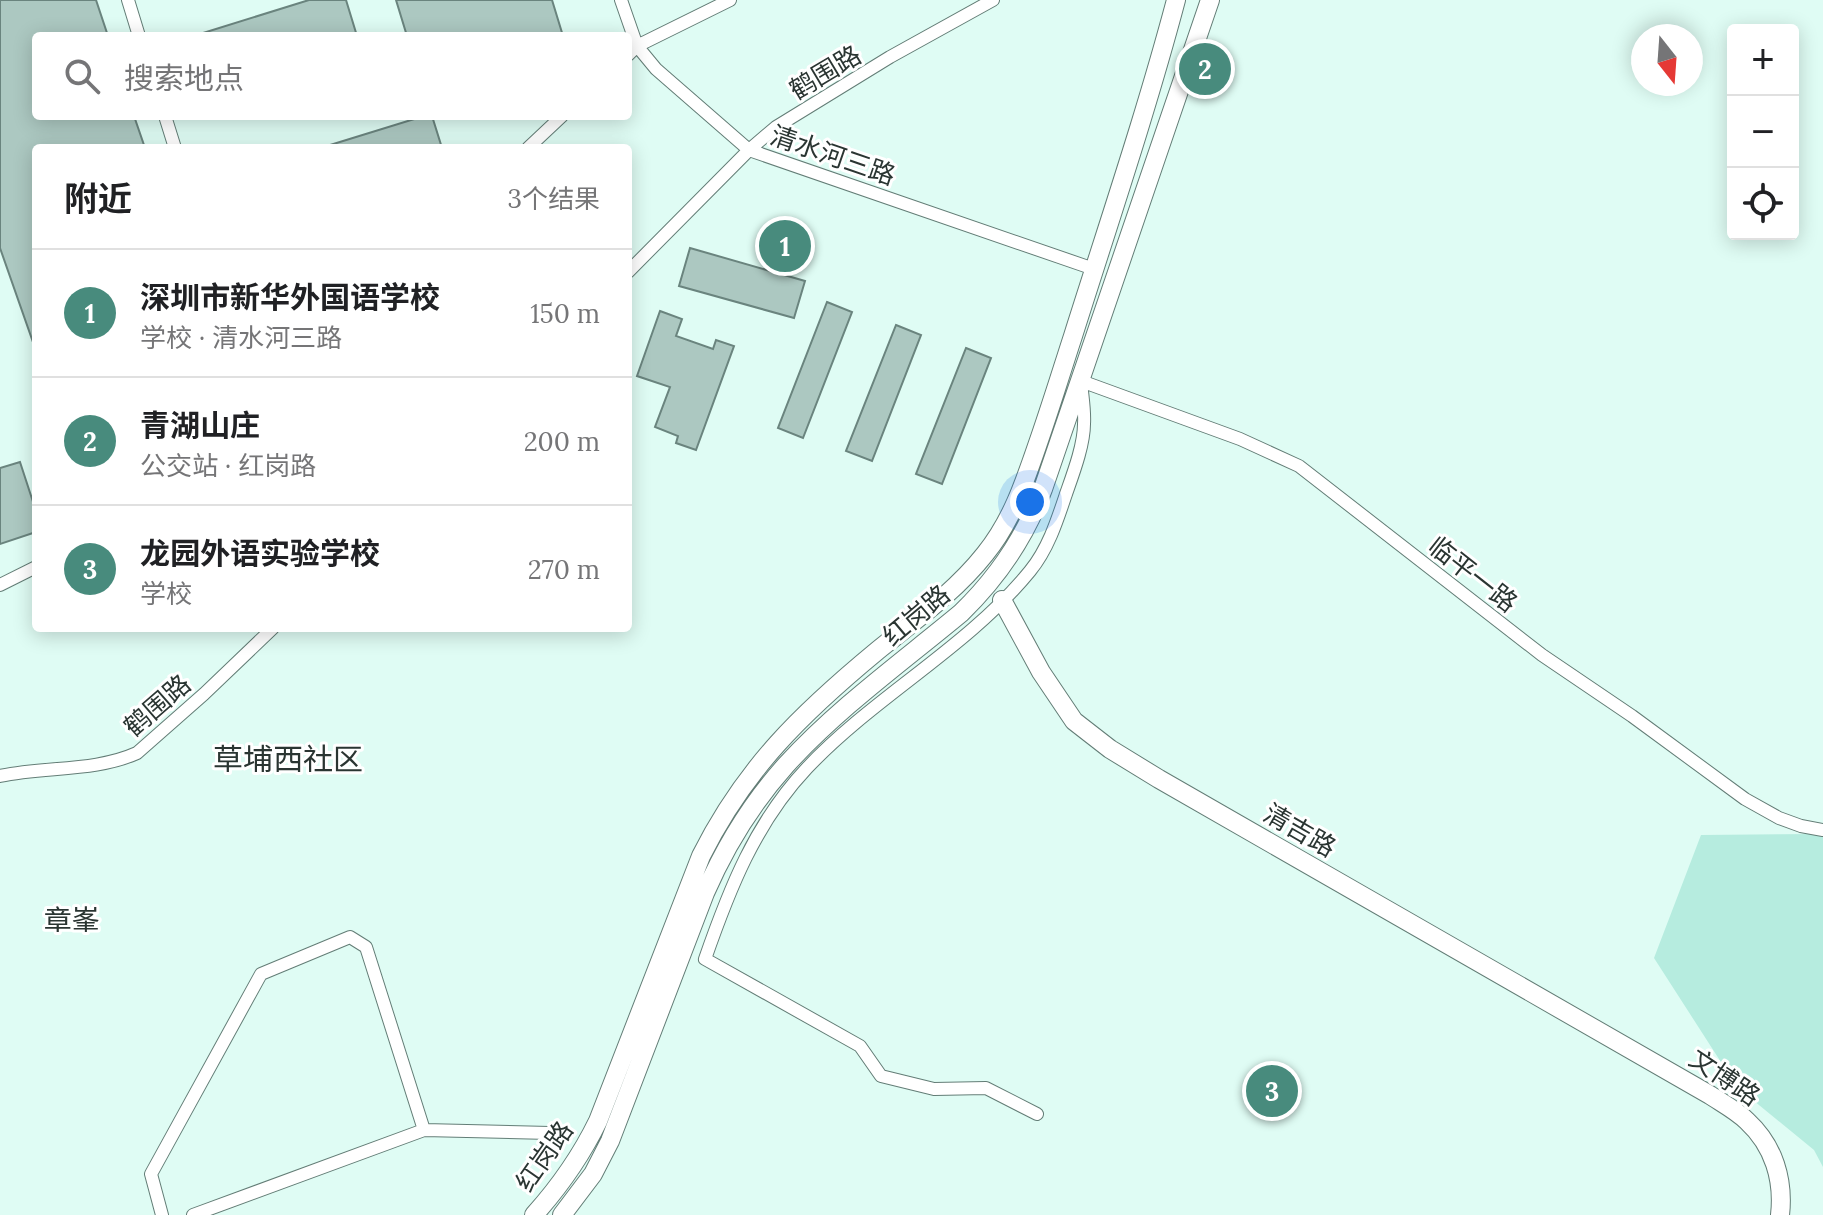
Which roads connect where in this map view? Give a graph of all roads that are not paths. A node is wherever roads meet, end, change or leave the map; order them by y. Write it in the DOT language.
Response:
graph roads {
  1 [pos="128,0"];
  2 [pos="621,0"];
  3 [pos="730,0"];
  4 [pos="993,0"];
  5 [pos="1176,0"];
  6 [pos="1210,0"];
  7 [pos="138,32"];
  8 [pos="628,32"];
  9 [pos="632,50"];
  10 [pos="166,120"];
  11 [pos="558,120"];
  12 [pos="174,144"];
  13 [pos="532,144"];
  14 [pos="749,150"];
  15 [pos="632,268"];
  16 [pos="1094,269"];
  17 [pos="1081,381"];
  18 [pos="32,569"];
  19 [pos="0,585"];
  20 [pos="1002,600"];
  21 [pos="269,632"];
  22 [pos="0,776"];
  23 [pos="1823,830"];
  24 [pos="1626,1047"];
  25 [pos="1037,1114"];
  26 [pos="424,1130"];
  27 [pos="550,1133"];
  28 [pos="162,1215"];
  29 [pos="193,1215"];
  30 [pos="534,1215"];
  31 [pos="562,1215"];
  32 [pos="1780,1215"];
  1 -- 7 [label="street"];
  2 -- 8 [label="street, 清水河三路"];
  3 -- 9 [label="street"];
  4 -- 14 [label="street, 鹤围路"];
  5 -- 16 [label="main road, 红岗路"];
  6 -- 17 [label="main road, 红岗路"];
  9 -- 14 [label="street, 清水河三路"];
  10 -- 12 [label="street"];
  11 -- 13 [label="street"];
  14 -- 15 [label="street, 鹤围路"];
  14 -- 16 [label="street, 清水河三路"];
  16 -- 30 [label="main road, 红岗路"];
  17 -- 20 [label="street"];
  17 -- 23 [label="street, 临平一路"];
  17 -- 31 [label="main road, 红岗路"];
  18 -- 19 [label="street"];
  20 -- 24 [label="main road, 清吉路"];
  20 -- 25 [label="street"];
  21 -- 22 [label="street, 鹤围路"];
  24 -- 32 [label="main road, 文博路"];
  26 -- 27 [label="street"];
  26 -- 28 [label="street"];
  26 -- 29 [label="street"];
}
